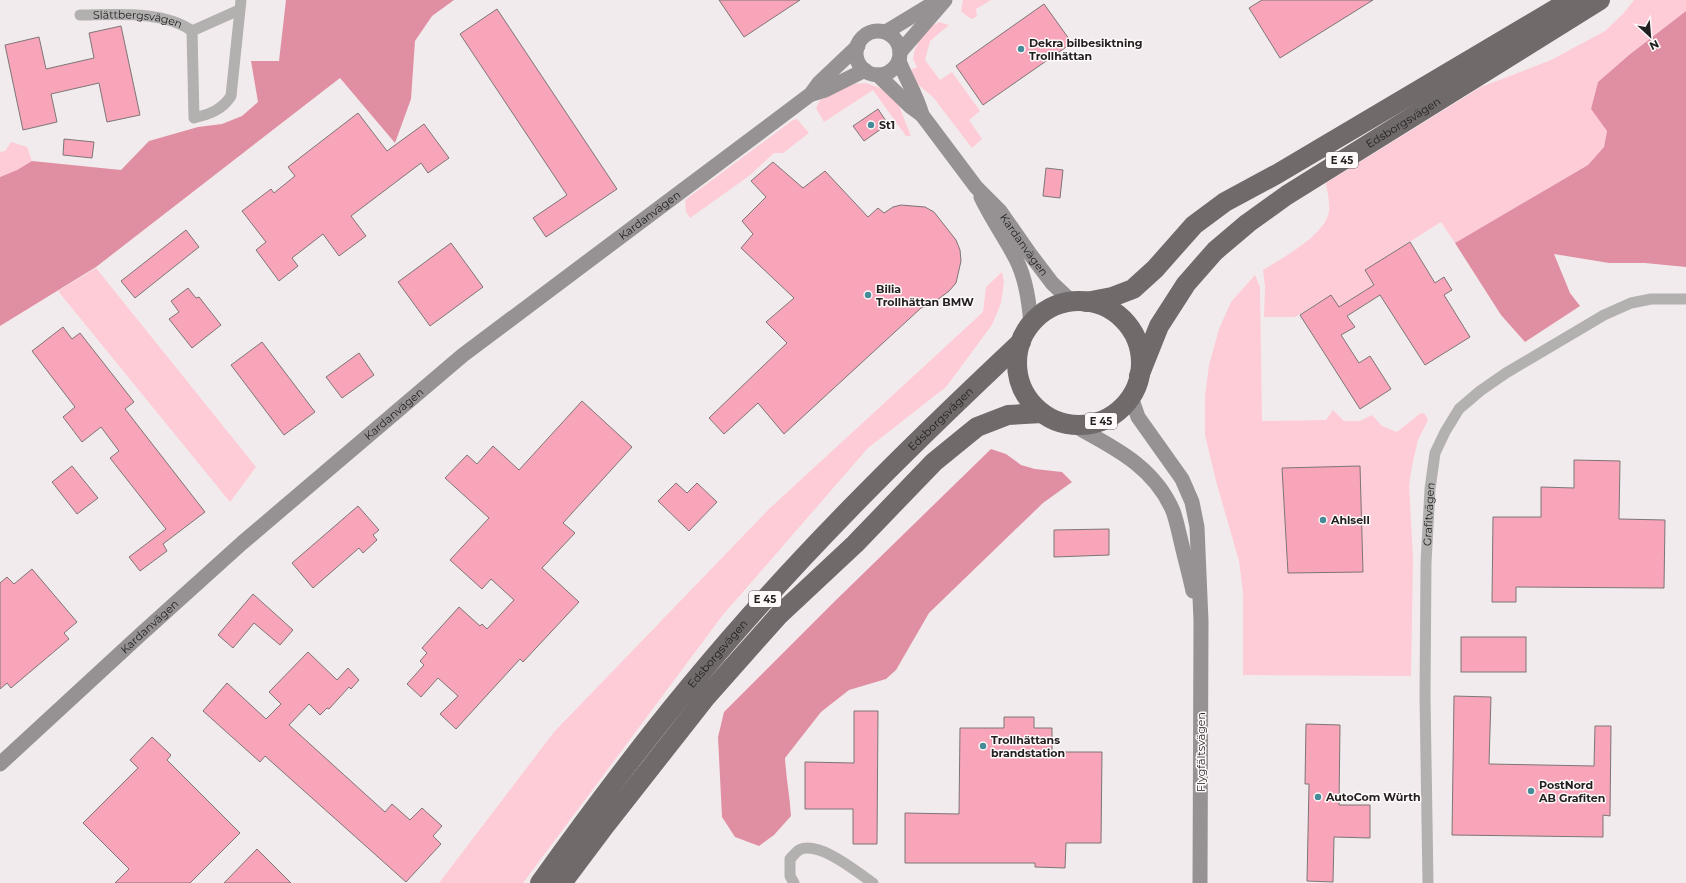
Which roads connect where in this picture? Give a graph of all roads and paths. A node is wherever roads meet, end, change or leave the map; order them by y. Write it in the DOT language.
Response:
graph roads {
  1 [pos="944,0"];
  2 [pos="1571,0"];
  3 [pos="1600,0"];
  4 [pos="240,5"];
  5 [pos="80,15"];
  6 [pos="192,31"];
  7 [pos="886,32"];
  8 [pos="858,46"];
  9 [pos="900,57"];
  10 [pos="871,73"];
  11 [pos="811,94"];
  12 [pos="922,115"];
  13 [pos="976,187"];
  14 [pos="1686,299"];
  15 [pos="1079,302"];
  16 [pos="1031,324"];
  17 [pos="1021,342"];
  18 [pos="1139,376"];
  19 [pos="1131,397"];
  20 [pos="1042,413"];
  21 [pos="1073,425"];
  22 [pos="1201,621"];
  23 [pos="0,764"];
  24 [pos="540,883"];
  25 [pos="562,883"];
  26 [pos="794,883"];
  27 [pos="873,883"];
  28 [pos="1200,883"];
  29 [pos="1428,883"];
  1 -- 7 [label="street"];
  1 -- 9 [label="street"];
  2 -- 15 [label="highway, Edsborgsvägen / E 45"];
  3 -- 18 [label="highway, Edsborgsvägen / E 45"];
  4 -- 6 [label="street, Slättbergsvägen"];
  4 -- 6 [label="street, Slättbergsvägen"];
  5 -- 6 [label="street, Slättbergsvägen"];
  7 -- 8 [label="street"];
  7 -- 9 [label="street"];
  8 -- 10 [label="street"];
  8 -- 11 [label="street, Kardanvägen"];
  9 -- 10 [label="street"];
  9 -- 12 [label="street, Kardanvägen"];
  10 -- 11 [label="street, Kardanvägen"];
  10 -- 12 [label="street, Kardanvägen"];
  11 -- 23 [label="street, Kardanvägen"];
  12 -- 13 [label="street, Kardanvägen"];
  13 -- 15 [label="street, Kardanvägen"];
  13 -- 16 [label="street, Kardanvägen"];
  14 -- 29 [label="street, Grafitvägen"];
  15 -- 16 [label="highway, E 45"];
  15 -- 18 [label="highway, E 45"];
  16 -- 17 [label="highway, E 45"];
  17 -- 20 [label="highway, E 45"];
  17 -- 24 [label="highway, Edsborgsvägen / E 45"];
  18 -- 19 [label="highway, E 45"];
  19 -- 21 [label="highway, E 45"];
  19 -- 22 [label="street, Flygfältsvägen"];
  20 -- 21 [label="highway, E 45"];
  20 -- 25 [label="highway, Edsborgsvägen / E 45"];
  21 -- 22 [label="street, Flygfältsvägen"];
  22 -- 28 [label="street, Flygfältsvägen"];
  26 -- 27 [label="street"];
}
